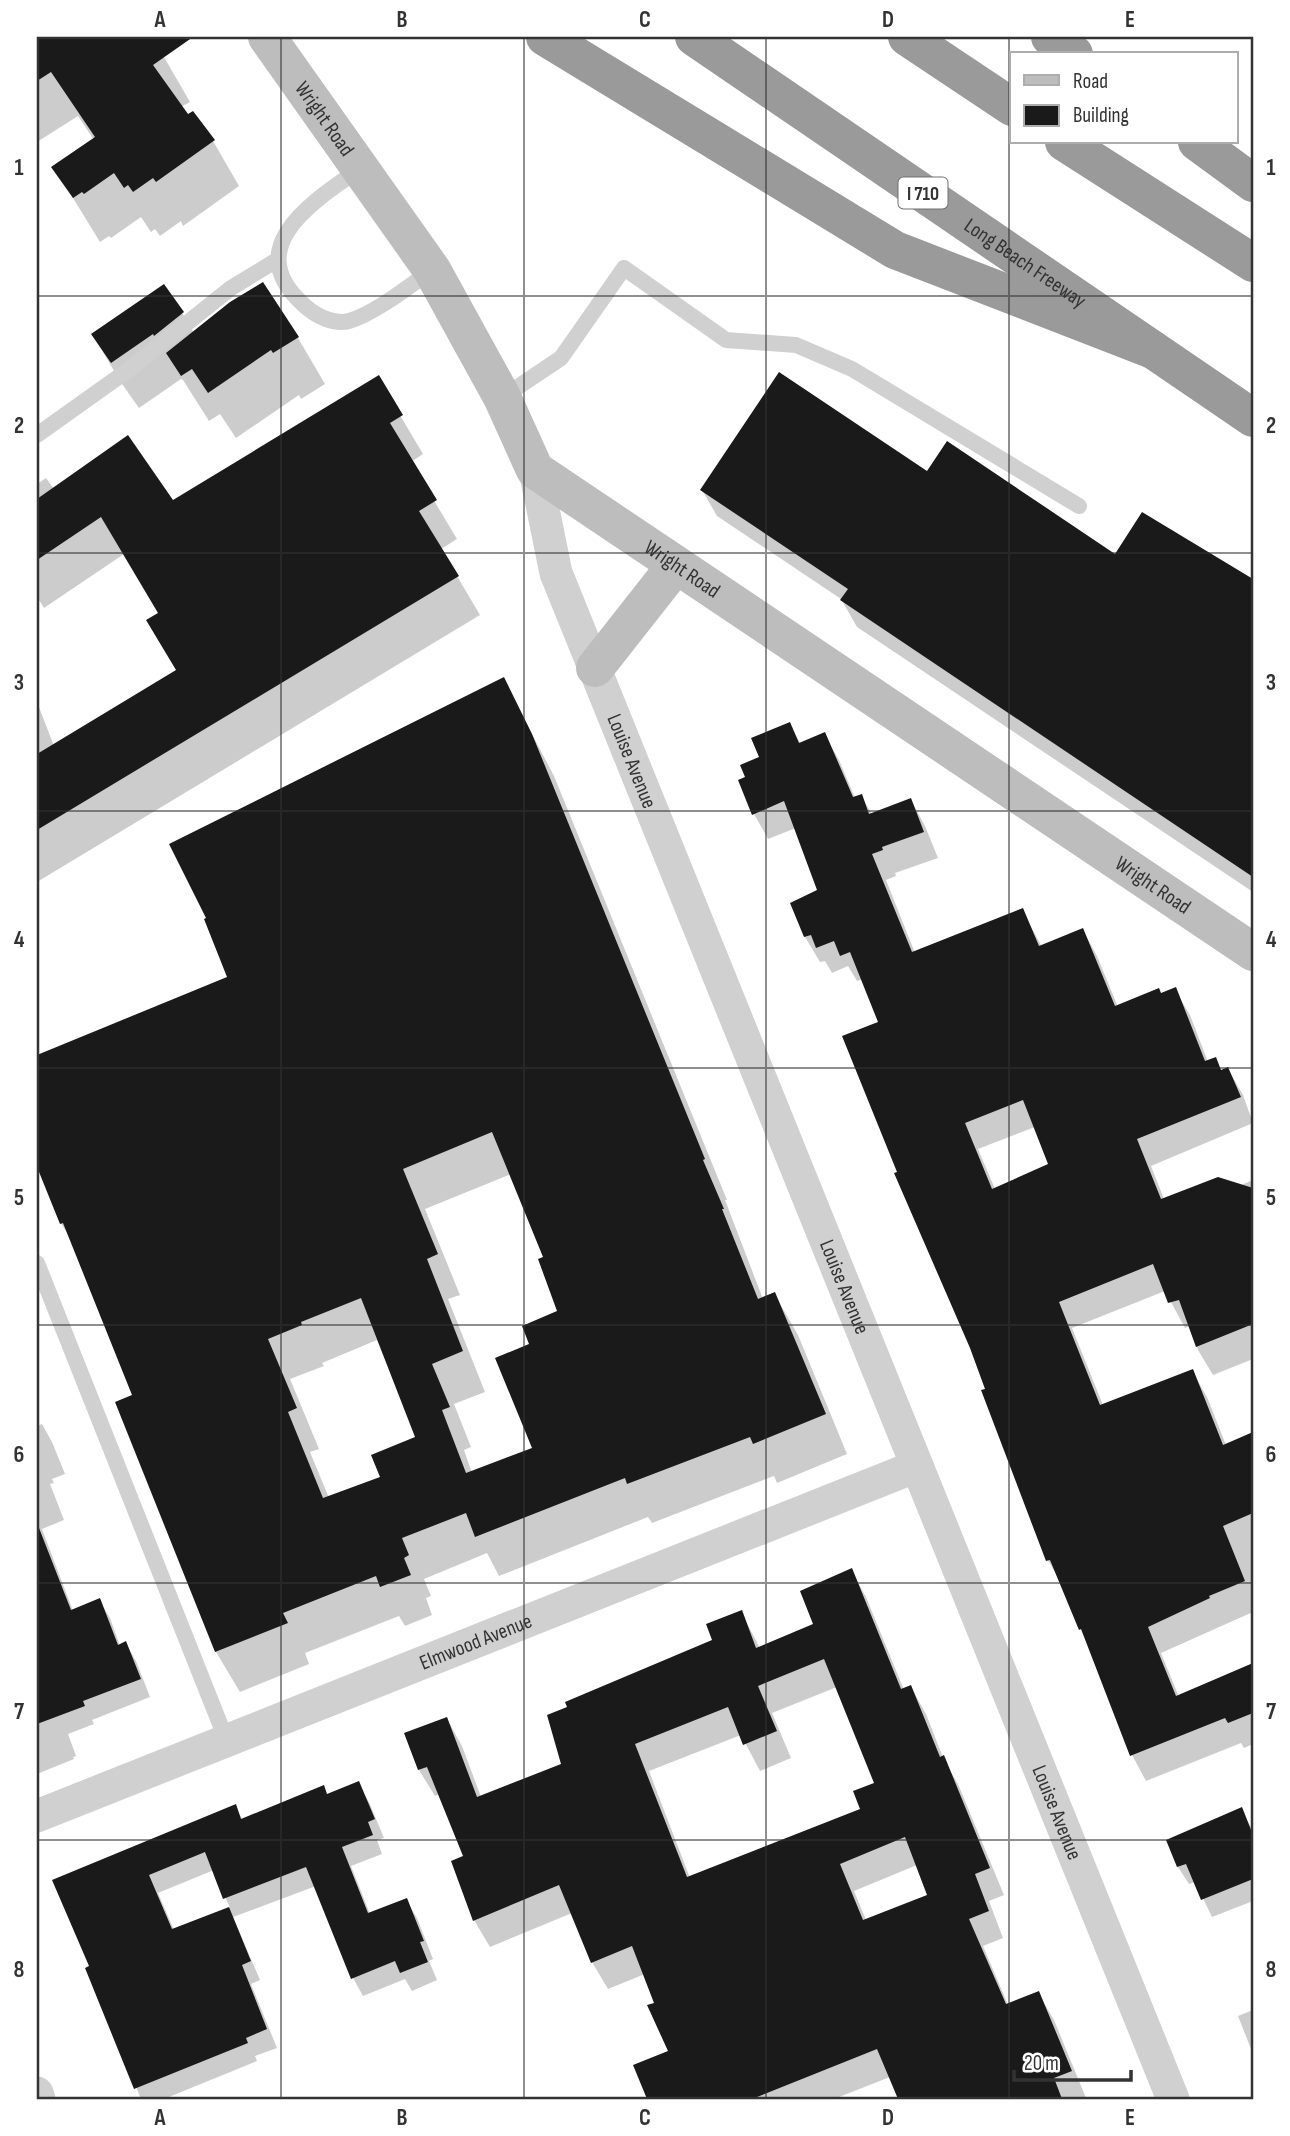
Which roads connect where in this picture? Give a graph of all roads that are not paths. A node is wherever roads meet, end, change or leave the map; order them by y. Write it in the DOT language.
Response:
graph roads {
  1 [pos="267,37"];
  2 [pos="545,37"];
  3 [pos="694,37"];
  4 [pos="907,37"];
  5 [pos="1050,37"];
  6 [pos="1071,52"];
  7 [pos="1010,106"];
  8 [pos="1067,144"];
  9 [pos="1200,144"];
  10 [pos="362,167"];
  11 [pos="1253,183"];
  12 [pos="277,260"];
  13 [pos="1253,263"];
  14 [pos="432,270"];
  15 [pos="1153,350"];
  16 [pos="502,397"];
  17 [pos="1253,418"];
  18 [pos="37,435"];
  19 [pos="535,470"];
  20 [pos="1079,506"];
  21 [pos="676,565"];
  22 [pos="595,668"];
  23 [pos="1253,952"];
  24 [pos="37,1263"];
  25 [pos="916,1466"];
  26 [pos="226,1739"];
  27 [pos="37,1816"];
  28 [pos="37,2093"];
  29 [pos="39,2099"];
  30 [pos="1172,2099"];
  1 -- 10 [label="street, Wright Road"];
  2 -- 15 [label="highway"];
  3 -- 15 [label="highway, Long Beach Freeway / I 710"];
  4 -- 7 [label="highway"];
  5 -- 6 [label="highway"];
  8 -- 13 [label="highway"];
  9 -- 11 [label="highway"];
  10 -- 12 [label="lane"];
  10 -- 14 [label="street, Wright Road"];
  12 -- 14 [label="lane"];
  12 -- 18 [label="lane"];
  14 -- 16 [label="street, Wright Road"];
  15 -- 17 [label="highway, Long Beach Freeway / I 710"];
  16 -- 19 [label="street, Wright Road"];
  16 -- 20 [label="lane"];
  19 -- 21 [label="street, Wright Road"];
  19 -- 22 [label="street, Louise Avenue"];
  21 -- 22 [label="street"];
  21 -- 23 [label="street, Wright Road"];
  22 -- 25 [label="street, Louise Avenue"];
  24 -- 26 [label="lane"];
  25 -- 26 [label="street, Elmwood Avenue"];
  25 -- 30 [label="street, Louise Avenue"];
  26 -- 27 [label="street, Elmwood Avenue"];
  28 -- 29 [label="street"];
}
